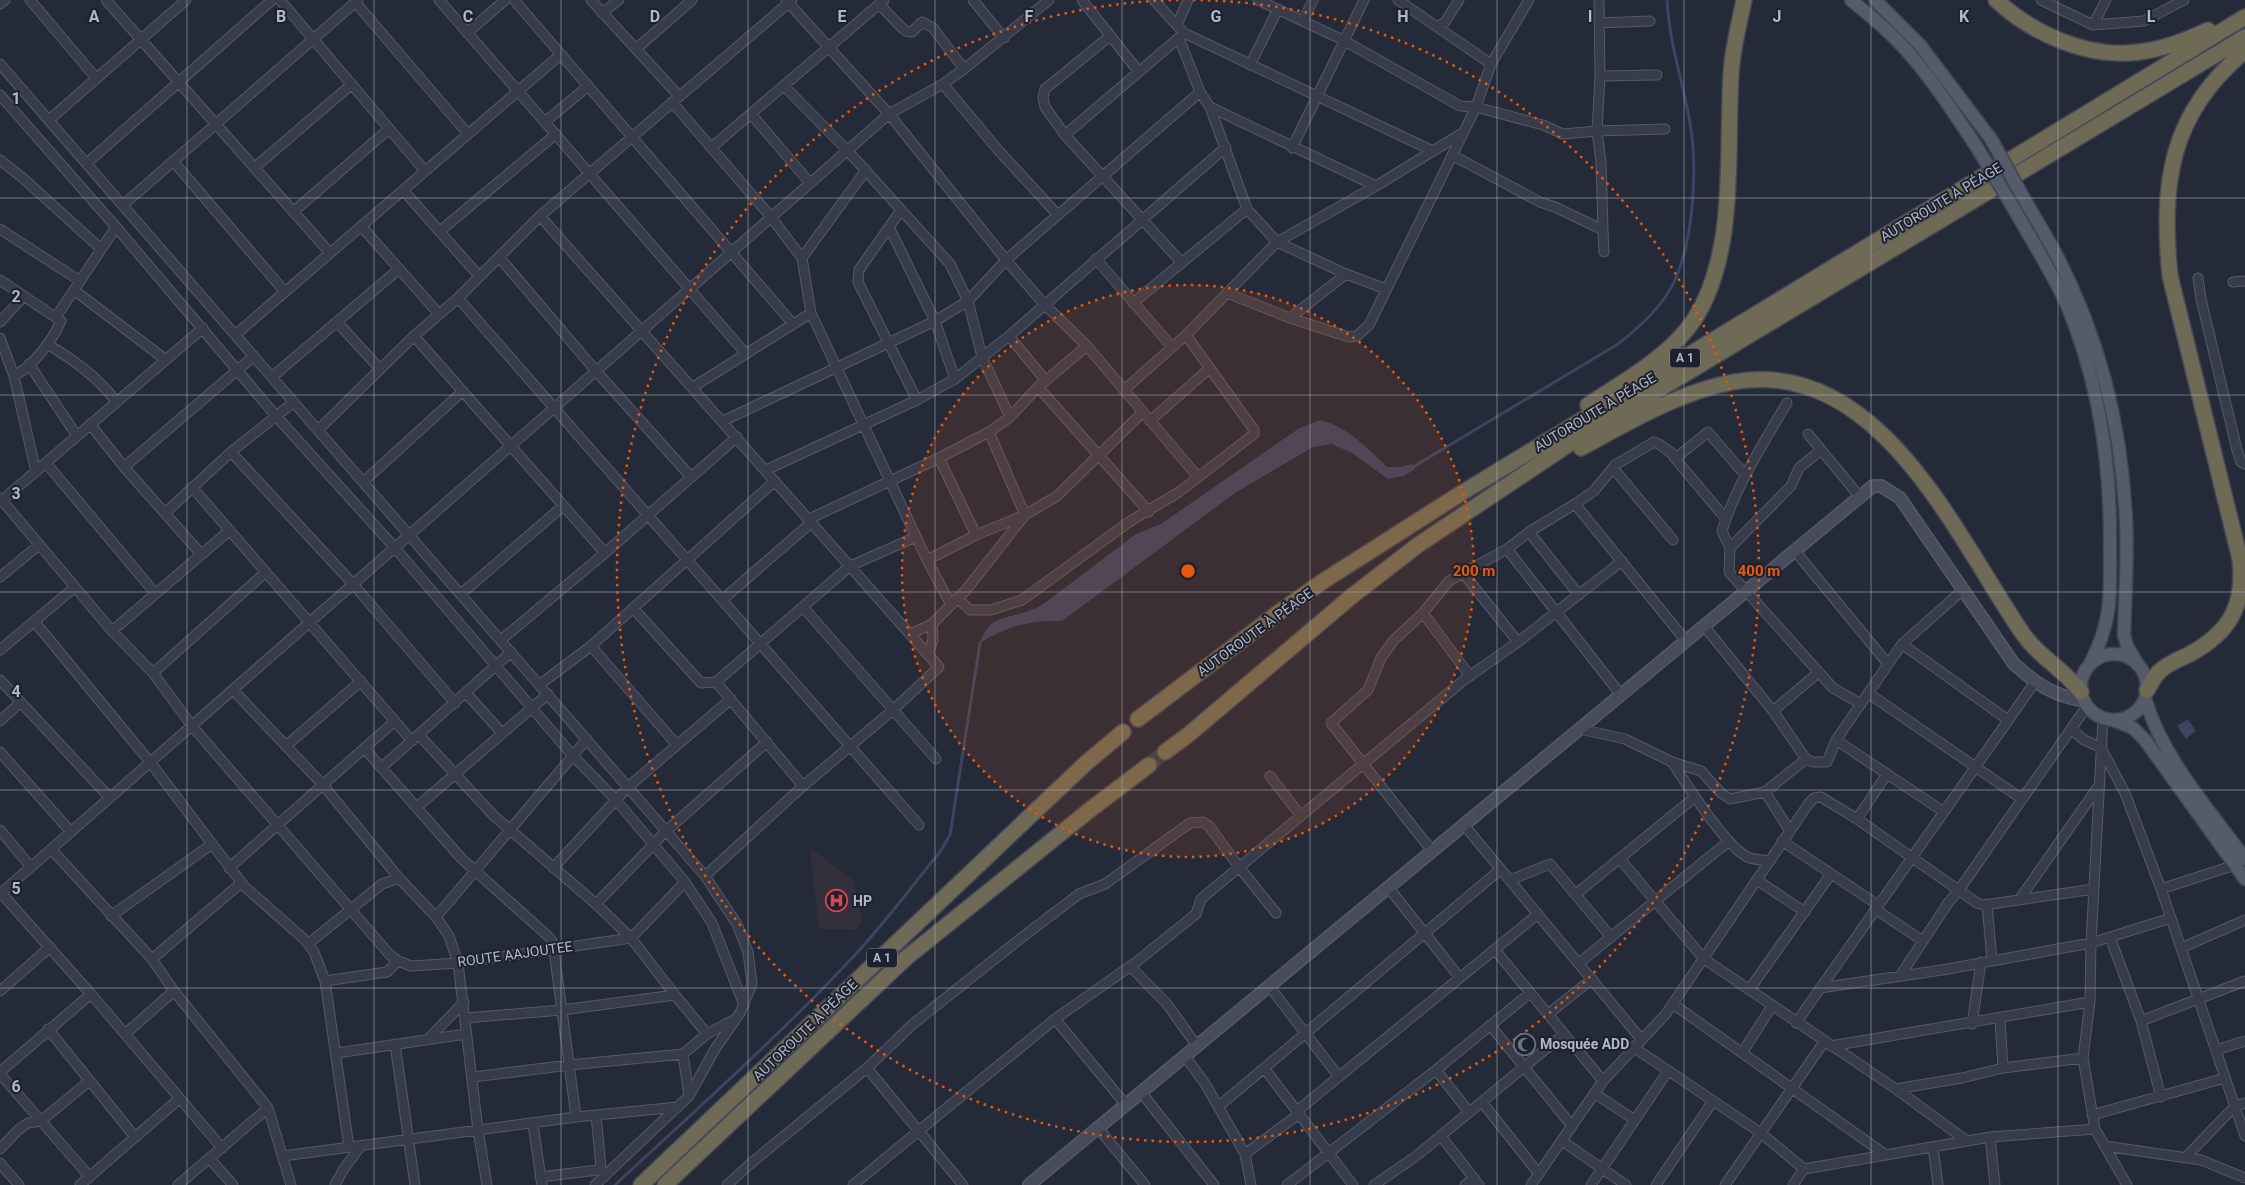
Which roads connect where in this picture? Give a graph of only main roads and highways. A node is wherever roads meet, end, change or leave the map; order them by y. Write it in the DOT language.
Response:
graph roads {
  1 [pos="1744,0"];
  2 [pos="1851,0"];
  3 [pos="1875,0"];
  4 [pos="1996,0"];
  5 [pos="2245,12"];
  6 [pos="2245,17"];
  7 [pos="2245,37"];
  8 [pos="2245,51"];
  9 [pos="1460,494"];
  10 [pos="1483,501"];
  11 [pos="2090,664"];
  12 [pos="2138,665"];
  13 [pos="2146,694"];
  14 [pos="2084,700"];
  15 [pos="1138,719"];
  16 [pos="2108,719"];
  17 [pos="1123,732"];
  18 [pos="1165,752"];
  19 [pos="1149,765"];
  20 [pos="2240,862"];
  21 [pos="2245,879"];
  22 [pos="641,1185"];
  23 [pos="665,1185"];
  1 -- 9 [label="highway"];
  2 -- 11 [label="main road, bridge"];
  3 -- 12 [label="main road, bridge"];
  4 -- 5 [label="highway"];
  6 -- 9 [label="highway, AUTOROUTE À PÉAGE / A 1"];
  7 -- 10 [label="highway, A 1"];
  8 -- 13 [label="highway"];
  9 -- 15 [label="highway, AUTOROUTE À PÉAGE / A 1"];
  10 -- 14 [label="highway"];
  10 -- 18 [label="highway, A 1"];
  11 -- 12 [label="main road"];
  11 -- 14 [label="main road"];
  12 -- 13 [label="main road"];
  13 -- 16 [label="main road"];
  13 -- 20 [label="main road"];
  14 -- 16 [label="main road"];
  16 -- 20 [label="main road"];
  17 -- 22 [label="highway, AUTOROUTE À PÉAGE / A 1"];
  19 -- 23 [label="highway, A 1"];
  20 -- 21 [label="main road"];
}
